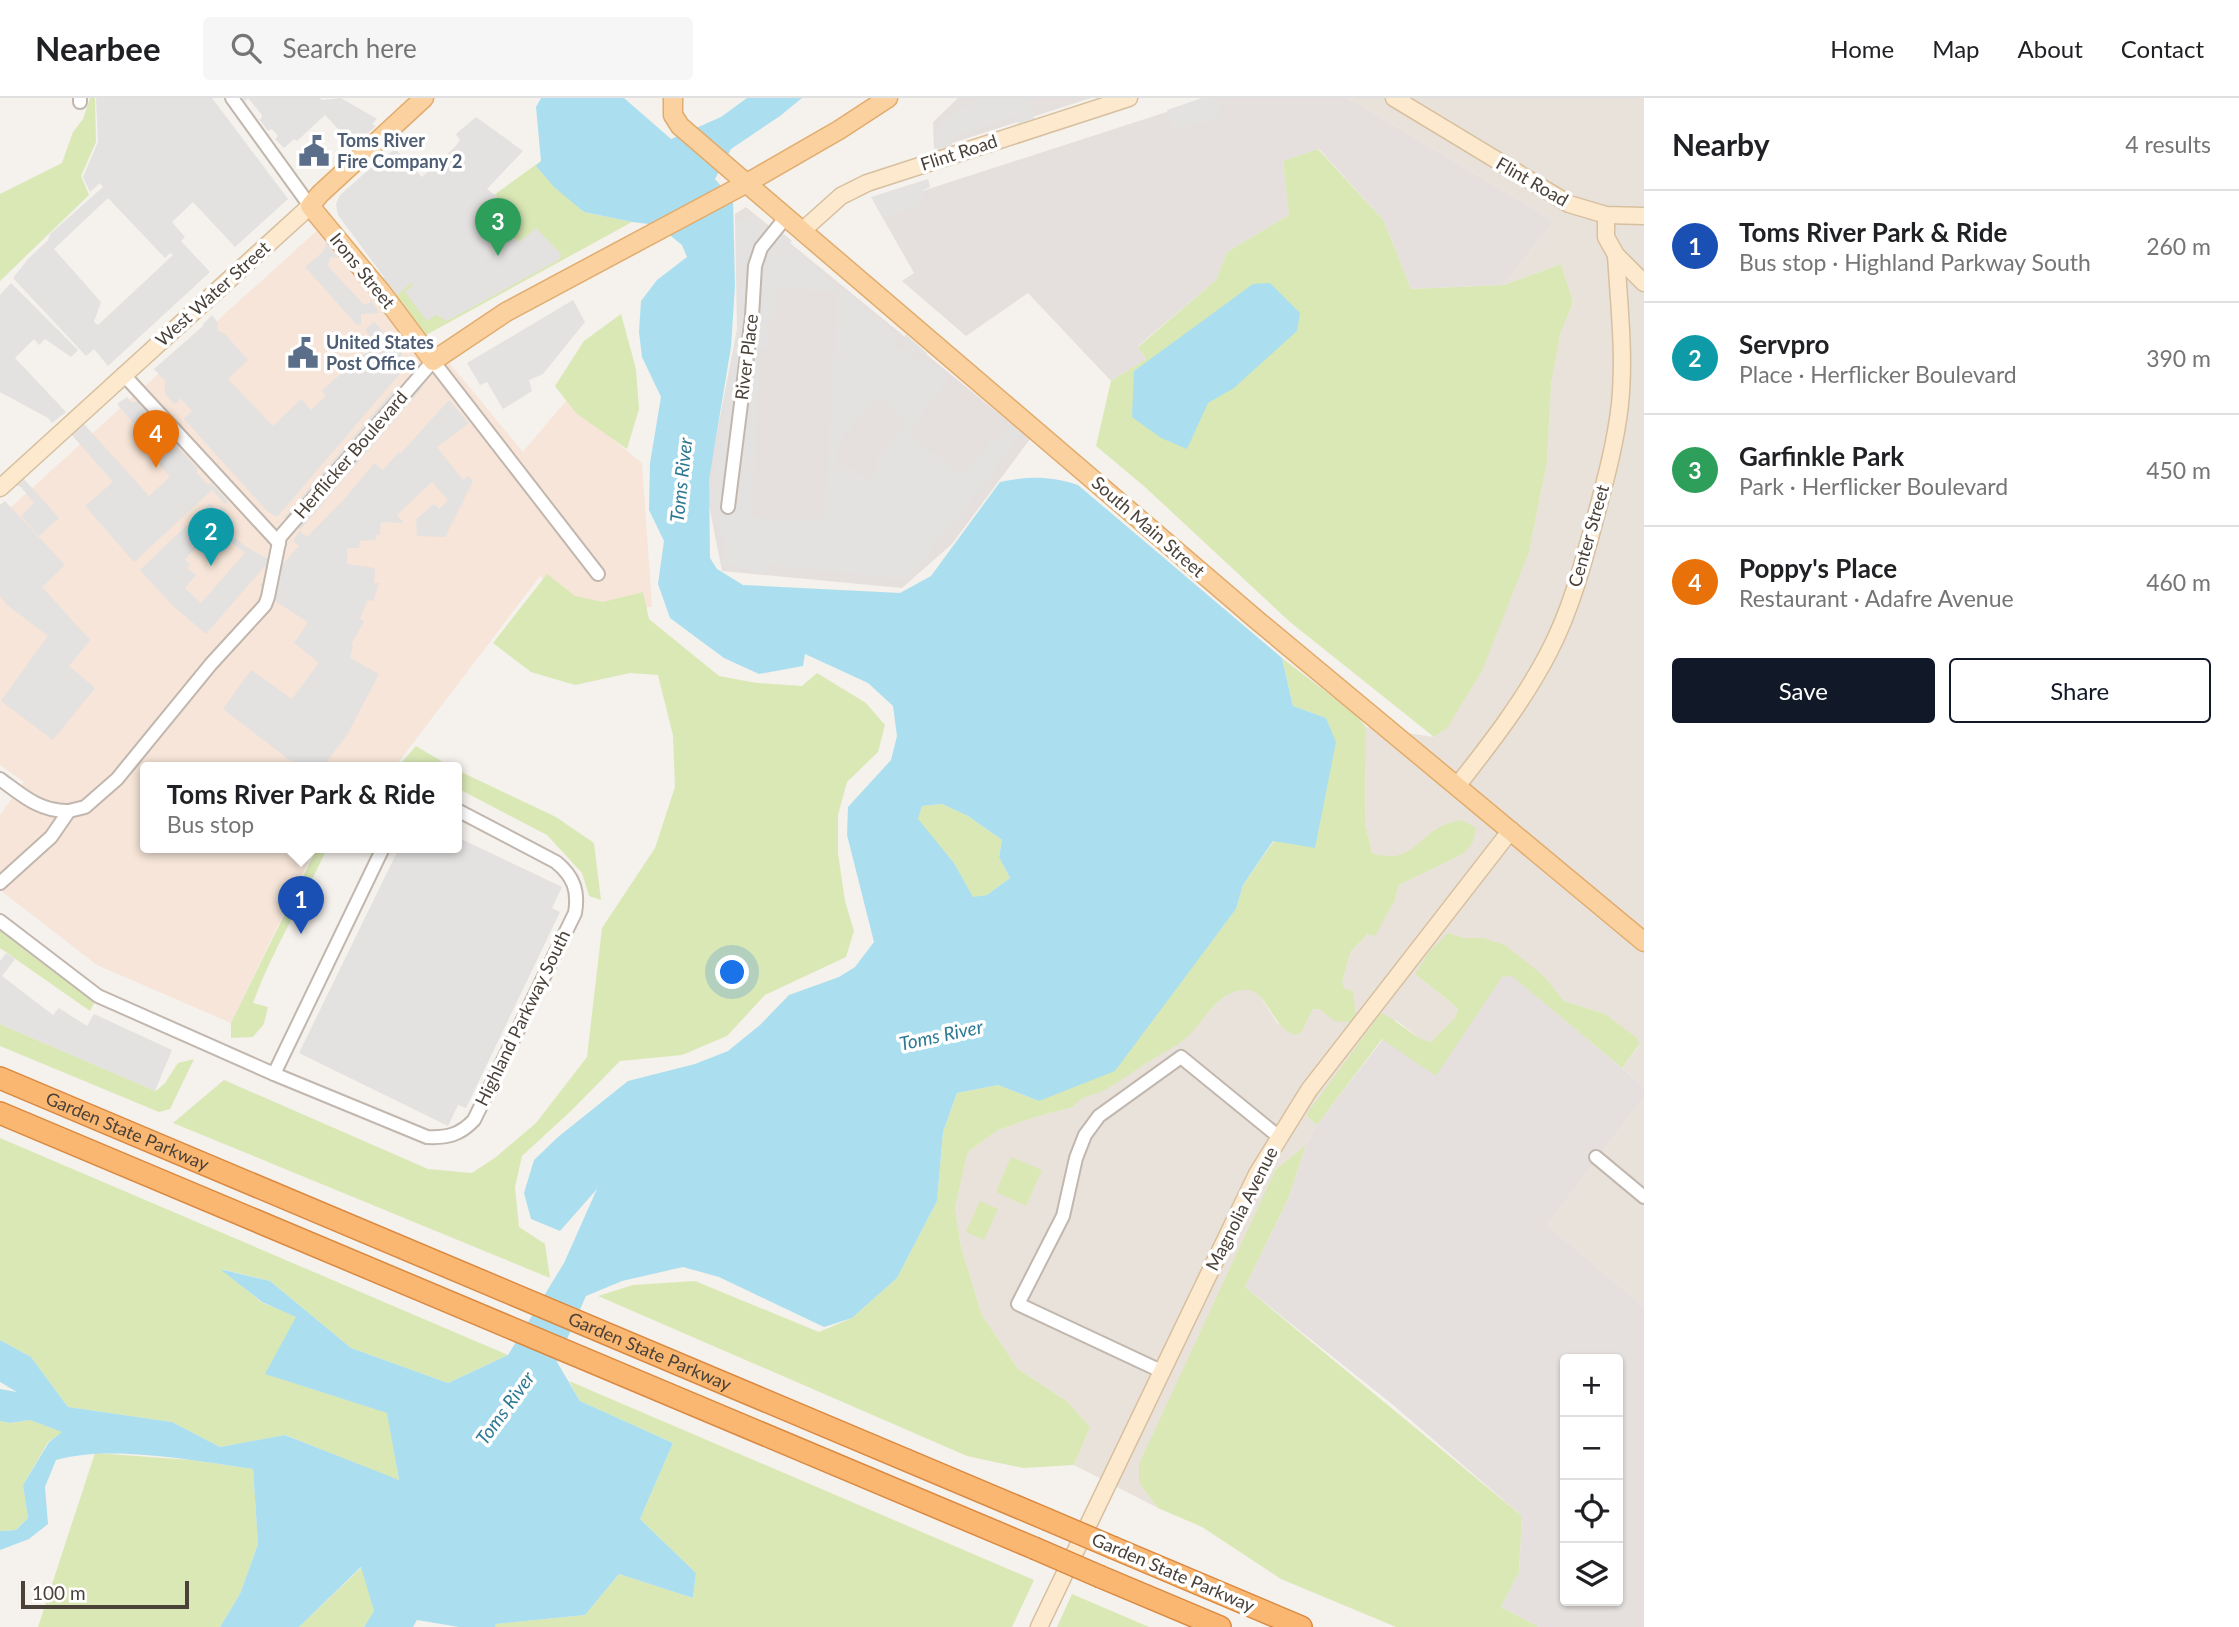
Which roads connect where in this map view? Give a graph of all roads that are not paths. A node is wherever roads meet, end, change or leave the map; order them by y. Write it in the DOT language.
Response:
graph roads {
  1 [pos="232,98"];
  2 [pos="424,98"];
  3 [pos="673,98"];
  4 [pos="888,98"];
  5 [pos="1129,98"];
  6 [pos="1394,98"];
  7 [pos="740,187"];
  8 [pos="310,206"];
  9 [pos="1606,215"];
  10 [pos="1644,216"];
  11 [pos="786,217"];
  12 [pos="803,231"];
  13 [pos="1616,255"];
  14 [pos="1644,283"];
  15 [pos="433,361"];
  16 [pos="123,374"];
  17 [pos="0,488"];
  18 [pos="728,507"];
  19 [pos="279,543"];
  20 [pos="598,575"];
  21 [pos="0,779"];
  22 [pos="1457,786"];
  23 [pos="69,811"];
  24 [pos="462,813"];
  25 [pos="1511,830"];
  26 [pos="381,853"];
  27 [pos="0,883"];
  28 [pos="0,921"];
  29 [pos="1644,942"];
  30 [pos="274,1074"];
  31 [pos="0,1078"];
  32 [pos="0,1113"];
  33 [pos="1279,1137"];
  34 [pos="1596,1157"];
  35 [pos="1644,1197"];
  36 [pos="1161,1371"];
  37 [pos="1039,1627"];
  38 [pos="1220,1627"];
  39 [pos="1301,1627"];
  1 -- 8 [label="street, Irons Street"];
  2 -- 8 [label="main road, West Water Street"];
  3 -- 7 [label="main road, South Main Street"];
  4 -- 7 [label="main road, Herflicker Boulevard"];
  5 -- 12 [label="street, Flint Road"];
  6 -- 9 [label="street, Flint Road"];
  7 -- 11 [label="main road, South Main Street"];
  7 -- 15 [label="main road, Herflicker Boulevard"];
  8 -- 15 [label="main road, Irons Street"];
  8 -- 16 [label="street, West Water Street"];
  9 -- 10 [label="street, Flint Road"];
  9 -- 13 [label="street"];
  11 -- 12 [label="main road, South Main Street"];
  11 -- 18 [label="street, River Place"];
  12 -- 22 [label="main road, South Main Street"];
  13 -- 14 [label="street"];
  13 -- 22 [label="street, Center Street"];
  15 -- 19 [label="street, Herflicker Boulevard"];
  15 -- 20 [label="street, Irons Street"];
  16 -- 17 [label="street, West Water Street"];
  16 -- 19 [label="street"];
  19 -- 23 [label="street, Herflicker Boulevard"];
  21 -- 23 [label="street"];
  22 -- 25 [label="main road, South Main Street"];
  23 -- 27 [label="street, Herflicker Boulevard"];
  24 -- 30 [label="street, Highland Parkway South"];
  25 -- 29 [label="main road, South Main Street"];
  25 -- 33 [label="street, Magnolia Avenue"];
  26 -- 30 [label="street"];
  28 -- 30 [label="street, Highland Parkway South"];
  31 -- 39 [label="highway, Garden State Parkway, bridge"];
  32 -- 38 [label="highway, Garden State Parkway, bridge"];
  33 -- 36 [label="street, Magnolia Avenue"];
  33 -- 36 [label="street"];
  34 -- 35 [label="street"];
  36 -- 37 [label="street, Magnolia Avenue"];
}
